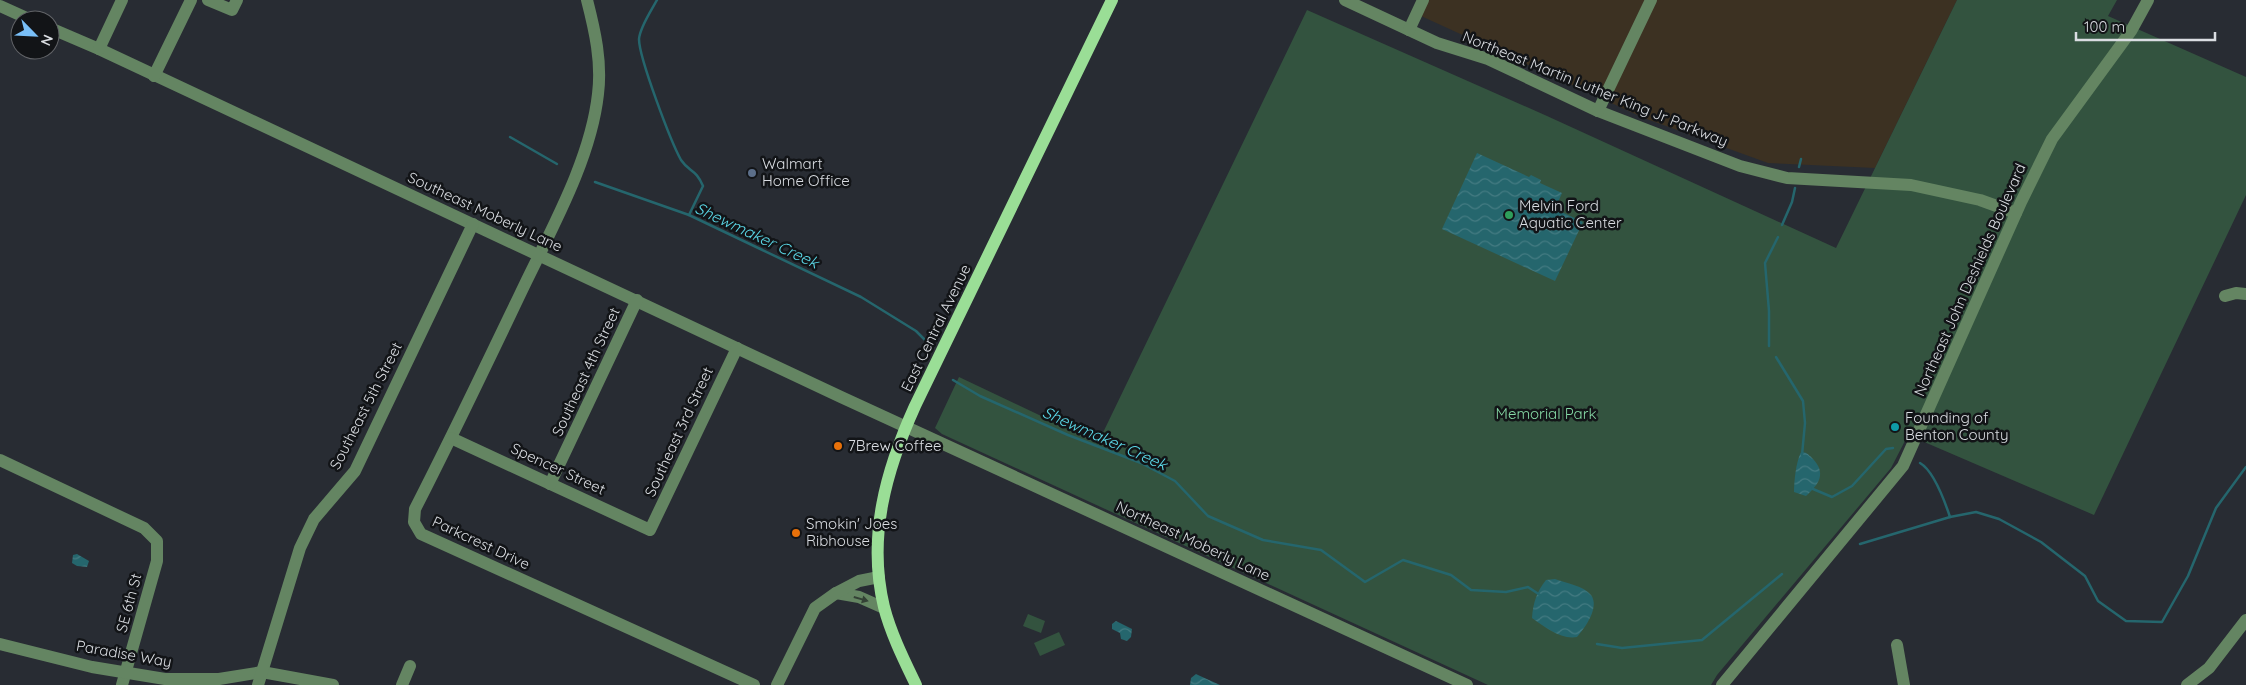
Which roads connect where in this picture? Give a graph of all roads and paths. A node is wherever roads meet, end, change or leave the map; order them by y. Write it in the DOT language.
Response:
graph roads {
  1 [pos="122,0"];
  2 [pos="191,0"];
  3 [pos="208,0"];
  4 [pos="237,0"];
  5 [pos="587,0"];
  6 [pos="1112,0"];
  7 [pos="1345,0"];
  8 [pos="1423,0"];
  9 [pos="1651,0"];
  10 [pos="2148,0"];
  11 [pos="1409,30"];
  12 [pos="60,32"];
  13 [pos="99,49"];
  14 [pos="154,76"];
  15 [pos="1598,111"];
  16 [pos="2016,213"];
  17 [pos="473,224"];
  18 [pos="540,254"];
  19 [pos="2246,294"];
  20 [pos="2225,296"];
  21 [pos="637,300"];
  22 [pos="737,348"];
  23 [pos="906,426"];
  24 [pos="451,438"];
  25 [pos="0,460"];
  26 [pos="550,484"];
  27 [pos="650,530"];
  28 [pos="879,577"];
  29 [pos="836,593"];
  30 [pos="884,608"];
  31 [pos="2246,620"];
  32 [pos="0,644"];
  33 [pos="1897,645"];
  34 [pos="410,666"];
  35 [pos="262,672"];
  36 [pos="125,679"];
  37 [pos="258,685"];
  38 [pos="333,685"];
  39 [pos="402,685"];
  40 [pos="754,685"];
  41 [pos="777,685"];
  42 [pos="916,685"];
  43 [pos="1467,685"];
  44 [pos="1722,685"];
  45 [pos="1904,685"];
  46 [pos="2187,685"];
  1 -- 13 [label="street"];
  2 -- 14 [label="street"];
  3 -- 4 [label="street"];
  5 -- 18 [label="street"];
  6 -- 23 [label="main road, East Central Avenue"];
  7 -- 11 [label="street, Northeast Martin Luther King Jr Parkway"];
  8 -- 11 [label="street"];
  9 -- 15 [label="street"];
  10 -- 16 [label="street, Northeast John Deshields Boulevard"];
  11 -- 15 [label="street, Northeast Martin Luther King Jr Parkway"];
  12 -- 13 [label="street, Southeast Moberly Lane"];
  13 -- 14 [label="street, Southeast Moberly Lane"];
  14 -- 17 [label="street, Southeast Moberly Lane"];
  15 -- 16 [label="street, Northeast Martin Luther King Jr Parkway"];
  16 -- 44 [label="street, Northeast John Deshields Boulevard"];
  17 -- 18 [label="street, Southeast Moberly Lane"];
  17 -- 35 [label="street, Southeast 5th Street"];
  18 -- 21 [label="street, Southeast Moberly Lane"];
  18 -- 24 [label="street, Parkcrest Drive"];
  19 -- 20 [label="street"];
  21 -- 22 [label="street, Southeast Moberly Lane"];
  21 -- 26 [label="street, Southeast 4th Street"];
  22 -- 23 [label="street, Southeast Moberly Lane"];
  22 -- 27 [label="street, Southeast 3rd Street"];
  23 -- 28 [label="main road, East Central Avenue"];
  23 -- 43 [label="street, Northeast Moberly Lane"];
  24 -- 26 [label="street, Spencer Street"];
  24 -- 40 [label="street, Parkcrest Drive"];
  25 -- 36 [label="street, SE 6th St"];
  26 -- 27 [label="street, Spencer Street"];
  28 -- 29 [label="street"];
  28 -- 30 [label="main road, East Central Avenue"];
  29 -- 30 [label="street, one-way"];
  29 -- 41 [label="street"];
  30 -- 42 [label="main road, East Central Avenue"];
  31 -- 46 [label="street"];
  32 -- 36 [label="street, Paradise Way"];
  33 -- 45 [label="street"];
  34 -- 39 [label="street"];
  35 -- 36 [label="street, Paradise Way"];
  35 -- 37 [label="street, Southeast 5th Street"];
  35 -- 38 [label="street, Paradise Way"];
}
